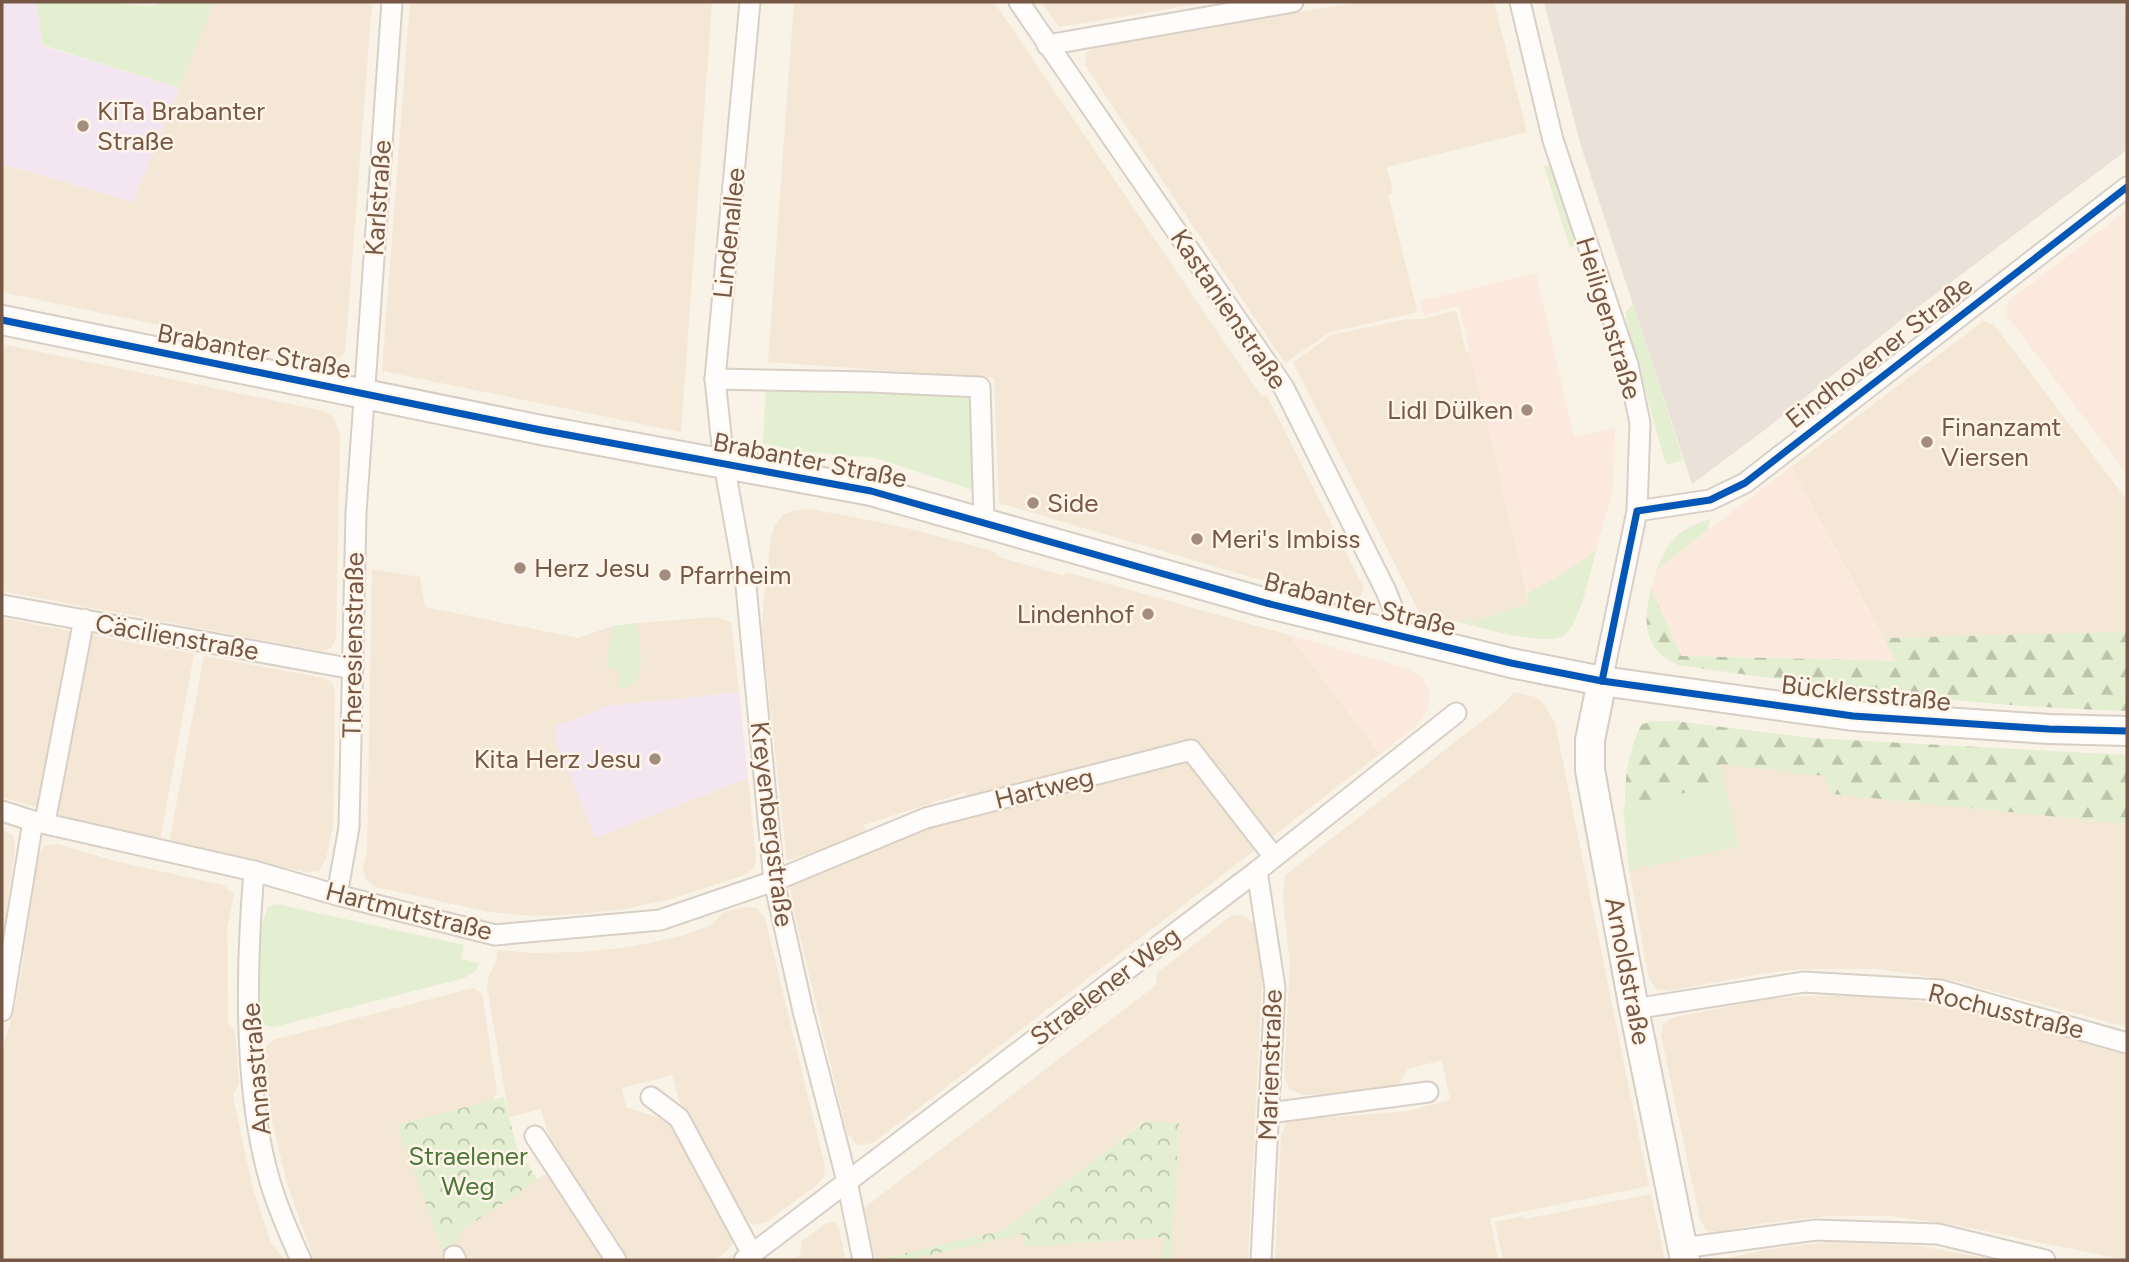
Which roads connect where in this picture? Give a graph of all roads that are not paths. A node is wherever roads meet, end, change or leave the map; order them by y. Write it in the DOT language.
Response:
graph roads {
  1 [pos="392,2"];
  2 [pos="750,2"];
  3 [pos="1019,2"];
  4 [pos="1293,2"];
  5 [pos="1520,2"];
  6 [pos="1047,46"];
  7 [pos="2127,187"];
  8 [pos="2,320"];
  9 [pos="715,379"];
  10 [pos="364,394"];
  11 [pos="724,464"];
  12 [pos="1637,511"];
  13 [pos="984,521"];
  14 [pos="2,605"];
  15 [pos="84,620"];
  16 [pos="1404,637"];
  17 [pos="353,669"];
  18 [pos="1602,681"];
  19 [pos="1456,713"];
  20 [pos="2127,731"];
  21 [pos="2,811"];
  22 [pos="39,822"];
  23 [pos="1274,857"];
  24 [pos="254,871"];
  25 [pos="1257,871"];
  26 [pos="774,881"];
  27 [pos="337,895"];
  28 [pos="1634,1009"];
  29 [pos="2,1011"];
  30 [pos="2127,1043"];
  31 [pos="1429,1092"];
  32 [pos="651,1097"];
  33 [pos="1269,1113"];
  34 [pos="535,1136"];
  35 [pos="847,1181"];
  36 [pos="1683,1254"];
  37 [pos="748,1257"];
  38 [pos="301,1260"];
  39 [pos="616,1260"];
  40 [pos="863,1260"];
  41 [pos="1261,1260"];
  42 [pos="2045,1260"];
  1 -- 10 [label="street, Karlstraße"];
  2 -- 9 [label="street, Lindenallee"];
  3 -- 6 [label="street, Kastanienstraße"];
  4 -- 6 [label="street"];
  5 -- 12 [label="street, Heiligenstraße"];
  6 -- 16 [label="street, Kastanienstraße"];
  7 -- 12 [label="street, Eindhovener Straße"];
  8 -- 10 [label="main road, Brabanter Straße"];
  9 -- 11 [label="street, Lindenallee"];
  9 -- 13 [label="street"];
  10 -- 11 [label="main road, Brabanter Straße"];
  10 -- 17 [label="street, Theresienstraße"];
  11 -- 13 [label="main road, Brabanter Straße"];
  11 -- 26 [label="street, Kreyenbergstraße"];
  12 -- 18 [label="street, Heiligenstraße"];
  13 -- 16 [label="main road, Brabanter Straße"];
  14 -- 15 [label="street, Cäcilienstraße"];
  15 -- 17 [label="street, Cäcilienstraße"];
  15 -- 22 [label="street"];
  16 -- 18 [label="main road, Brabanter Straße"];
  17 -- 27 [label="street, Theresienstraße"];
  18 -- 20 [label="main road, Bücklersstraße"];
  18 -- 28 [label="main road, Arnoldstraße"];
  19 -- 23 [label="street, Straelener Weg"];
  21 -- 22 [label="street, Hartmutstraße"];
  22 -- 24 [label="street, Hartmutstraße"];
  22 -- 29 [label="street"];
  23 -- 25 [label="street, Straelener Weg"];
  23 -- 26 [label="street, Hartweg"];
  24 -- 27 [label="street, Hartmutstraße"];
  24 -- 38 [label="street, Annastraße"];
  25 -- 33 [label="street, Marienstraße"];
  25 -- 35 [label="street, Straelener Weg"];
  26 -- 27 [label="street, Hartmutstraße"];
  26 -- 35 [label="street, Kreyenbergstraße"];
  28 -- 30 [label="street, Rochusstraße"];
  28 -- 36 [label="main road, Arnoldstraße"];
  31 -- 33 [label="street"];
  32 -- 37 [label="street, Straelener Weg"];
  33 -- 41 [label="street, Marienstraße"];
  34 -- 39 [label="street"];
  35 -- 37 [label="street, Straelener Weg"];
  35 -- 40 [label="street, Kreyenbergstraße"];
  36 -- 42 [label="street"];
}
